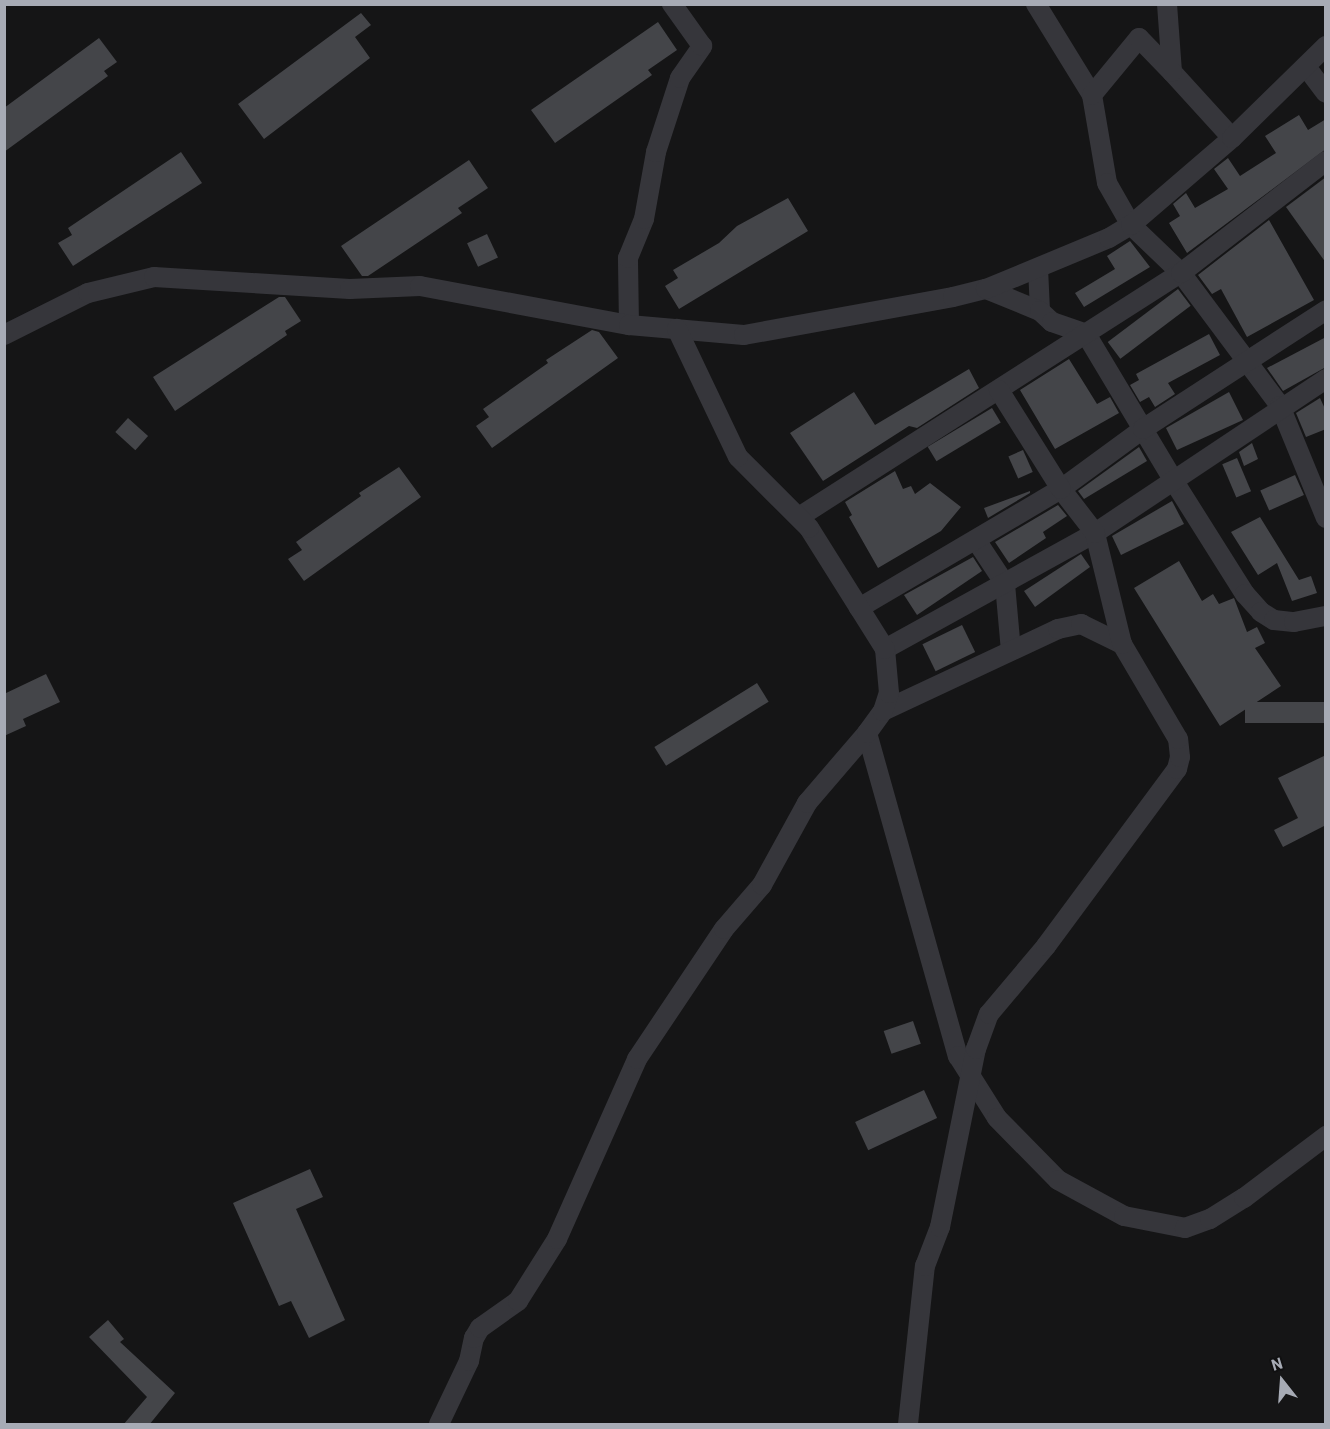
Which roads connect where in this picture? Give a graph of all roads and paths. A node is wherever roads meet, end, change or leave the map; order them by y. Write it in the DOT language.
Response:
graph roads {
  1 [pos="672,4"];
  2 [pos="1036,4"];
  3 [pos="1167,4"];
  4 [pos="1326,46"];
  5 [pos="1307,68"];
  6 [pos="1172,72"];
  7 [pos="1326,93"];
  8 [pos="1092,95"];
  9 [pos="1232,138"];
  10 [pos="1326,161"];
  11 [pos="1131,225"];
  12 [pos="1038,268"];
  13 [pos="1181,273"];
  14 [pos="986,289"];
  15 [pos="1326,310"];
  16 [pos="1040,311"];
  17 [pos="629,325"];
  18 [pos="678,329"];
  19 [pos="1086,334"];
  20 [pos="4,336"];
  21 [pos="1246,361"];
  22 [pos="1326,379"];
  23 [pos="999,390"];
  24 [pos="1280,406"];
  25 [pos="1143,429"];
  26 [pos="1175,483"];
  27 [pos="1061,489"];
  28 [pos="799,517"];
  29 [pos="1326,518"];
  30 [pos="1095,533"];
  31 [pos="976,540"];
  32 [pos="1005,584"];
  33 [pos="859,608"];
  34 [pos="1326,616"];
  35 [pos="1122,644"];
  36 [pos="885,649"];
  37 [pos="1011,651"];
  38 [pos="883,711"];
  39 [pos="867,733"];
  40 [pos="970,1079"];
  41 [pos="1326,1136"];
  42 [pos="439,1425"];
  43 [pos="908,1425"];
  1 -- 17 [label="street"];
  2 -- 8 [label="street"];
  3 -- 6 [label="street"];
  4 -- 5 [label="street"];
  5 -- 7 [label="street"];
  5 -- 9 [label="street"];
  6 -- 8 [label="street"];
  6 -- 9 [label="street"];
  8 -- 11 [label="street"];
  9 -- 11 [label="street"];
  10 -- 13 [label="street"];
  11 -- 12 [label="street"];
  11 -- 13 [label="street"];
  12 -- 14 [label="street"];
  12 -- 16 [label="street"];
  13 -- 19 [label="street"];
  13 -- 21 [label="street"];
  14 -- 16 [label="street"];
  14 -- 18 [label="street"];
  15 -- 21 [label="street"];
  16 -- 19 [label="street"];
  17 -- 18 [label="street"];
  17 -- 20 [label="street"];
  18 -- 28 [label="street"];
  19 -- 23 [label="street"];
  19 -- 25 [label="street"];
  21 -- 24 [label="street"];
  21 -- 25 [label="street"];
  22 -- 24 [label="street"];
  23 -- 27 [label="street"];
  23 -- 28 [label="street"];
  24 -- 26 [label="street"];
  24 -- 29 [label="street"];
  25 -- 26 [label="street"];
  25 -- 27 [label="street"];
  26 -- 30 [label="street"];
  26 -- 34 [label="street"];
  27 -- 30 [label="street"];
  27 -- 31 [label="street"];
  28 -- 33 [label="street"];
  30 -- 32 [label="street"];
  30 -- 35 [label="street"];
  31 -- 32 [label="street"];
  31 -- 33 [label="street"];
  32 -- 36 [label="street"];
  32 -- 37 [label="street"];
  33 -- 36 [label="street"];
  35 -- 37 [label="street"];
  35 -- 40 [label="street"];
  36 -- 38 [label="street"];
  37 -- 38 [label="street"];
  38 -- 39 [label="street"];
  39 -- 40 [label="street"];
  39 -- 42 [label="street"];
  40 -- 41 [label="street"];
  40 -- 43 [label="street"];
}
